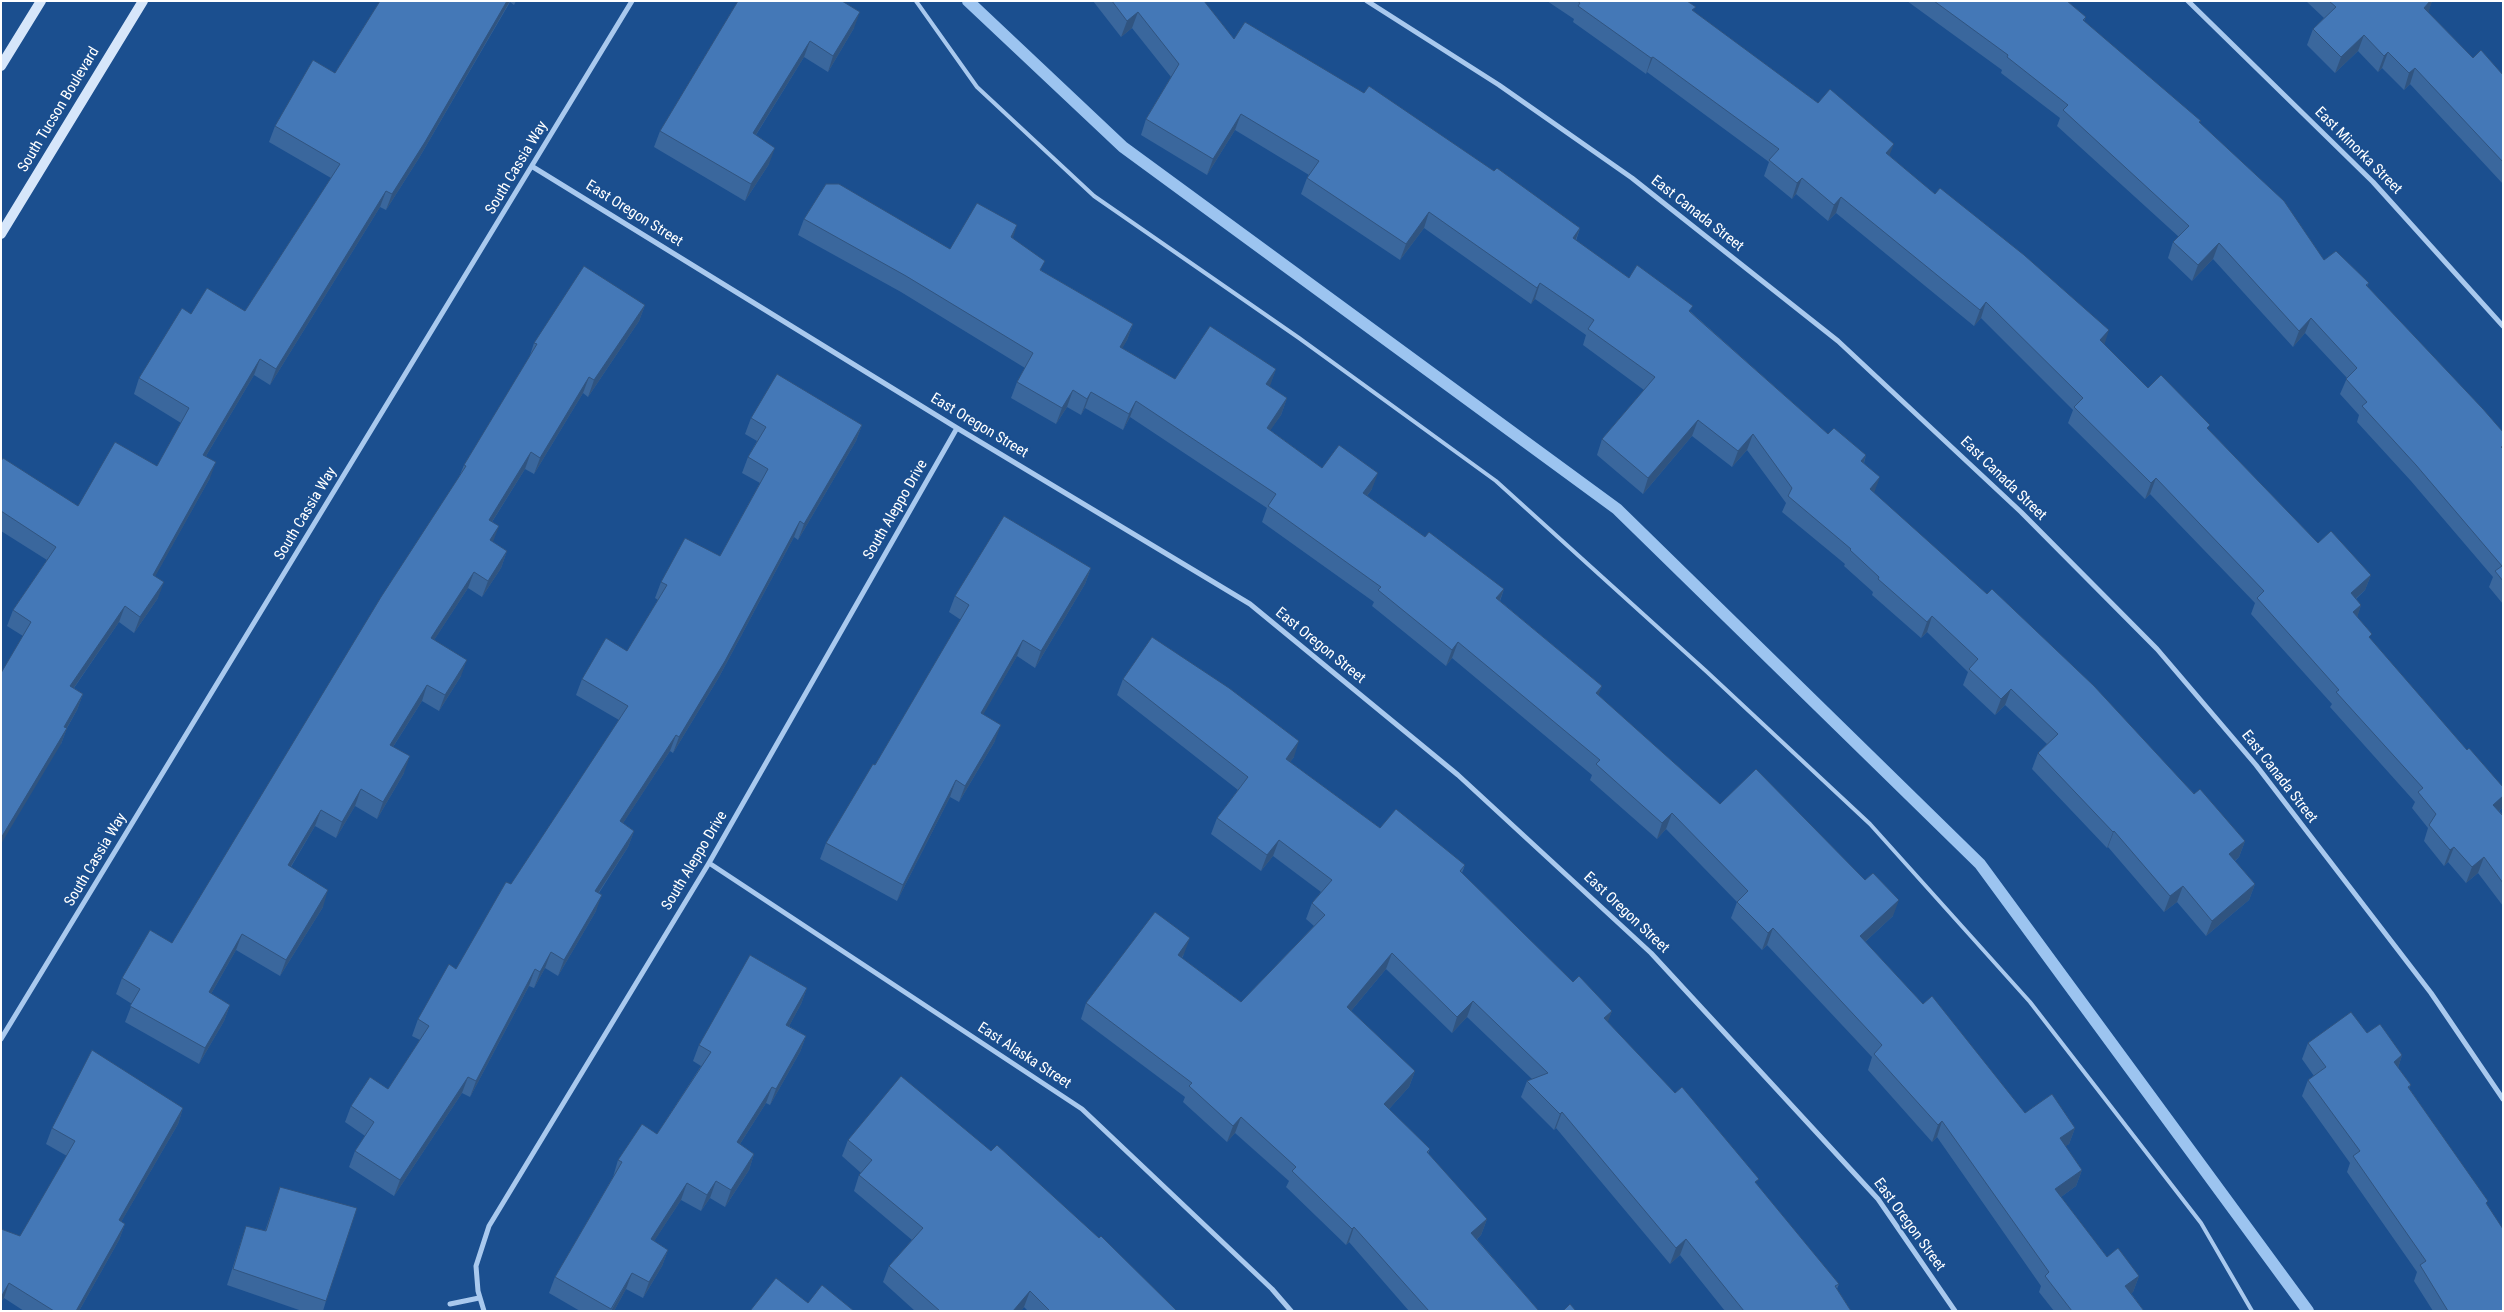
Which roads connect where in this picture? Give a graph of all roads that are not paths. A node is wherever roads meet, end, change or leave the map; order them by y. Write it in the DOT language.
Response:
graph roads {
  1 [pos="41,1"];
  2 [pos="143,1"];
  3 [pos="632,1"];
  4 [pos="916,1"];
  5 [pos="1367,1"];
  6 [pos="2188,1"];
  7 [pos="1,66"];
  8 [pos="533,166"];
  9 [pos="1,234"];
  10 [pos="2503,326"];
  11 [pos="958,428"];
  12 [pos="709,863"];
  13 [pos="1,1040"];
  14 [pos="2503,1099"];
  15 [pos="479,1298"];
  16 [pos="450,1304"];
  17 [pos="484,1311"];
  18 [pos="1291,1311"];
  19 [pos="1955,1311"];
  20 [pos="2252,1311"];
  1 -- 7 [label="main road"];
  2 -- 9 [label="main road, South Tucson Boulevard"];
  3 -- 8 [label="street, South Cassia Way"];
  4 -- 20 [label="lane"];
  5 -- 14 [label="street, East Canada Street"];
  6 -- 10 [label="street, East Minorka Street"];
  8 -- 11 [label="street, East Oregon Street"];
  8 -- 13 [label="street, South Cassia Way"];
  11 -- 12 [label="street, South Aleppo Drive"];
  11 -- 19 [label="street, East Oregon Street"];
  12 -- 15 [label="street, South Aleppo Drive"];
  12 -- 18 [label="street, East Alaska Street"];
  15 -- 16 [label="street"];
  15 -- 17 [label="street, South Aleppo Drive"];
}
